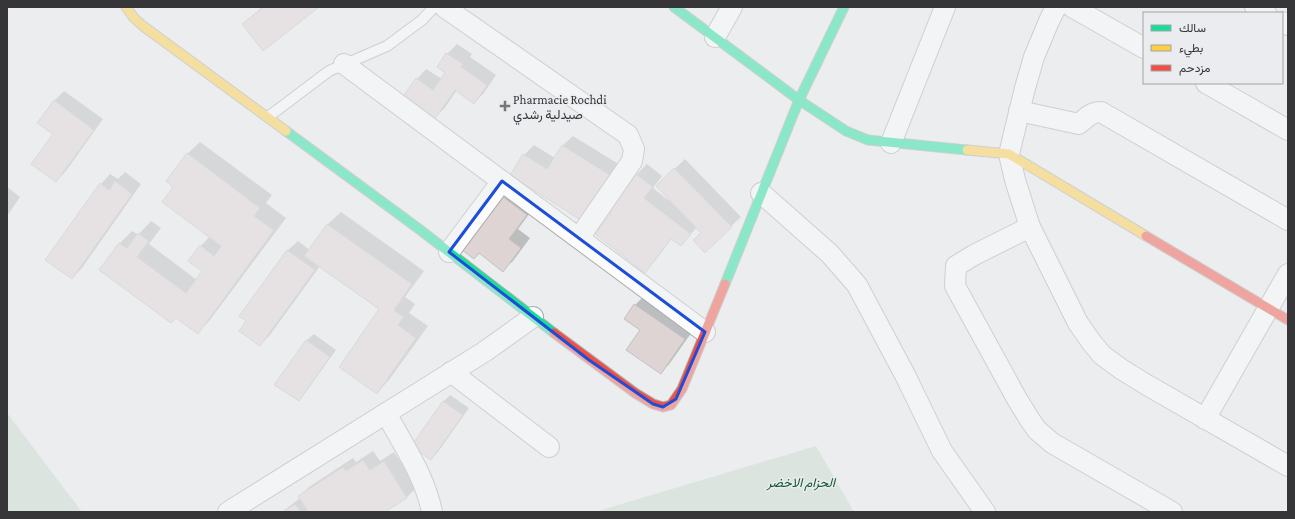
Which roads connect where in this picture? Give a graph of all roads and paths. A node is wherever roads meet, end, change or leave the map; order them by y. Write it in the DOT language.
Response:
graph roads {
  1 [pos="126,7"];
  2 [pos="434,7"];
  3 [pos="444,7"];
  4 [pos="674,7"];
  5 [pos="732,7"];
  6 [pos="844,7"];
  7 [pos="945,7"];
  8 [pos="1056,7"];
  9 [pos="1072,7"];
  10 [pos="1255,7"];
  11 [pos="1264,12"];
  12 [pos="715,38"];
  13 [pos="1143,47"];
  14 [pos="344,64"];
  15 [pos="1208,84"];
  16 [pos="799,100"];
  17 [pos="1019,111"];
  18 [pos="268,117"];
  19 [pos="1288,130"];
  20 [pos="891,143"];
  21 [pos="1009,154"];
  22 [pos="502,181"];
  23 [pos="761,193"];
  24 [pos="1288,220"];
  25 [pos="1030,227"];
  26 [pos="579,238"];
  27 [pos="449,252"];
  28 [pos="1288,274"];
  29 [pos="1268,309"];
  30 [pos="533,318"];
  31 [pos="1288,320"];
  32 [pos="705,332"];
  33 [pos="451,372"];
  34 [pos="386,413"];
  35 [pos="1205,419"];
  36 [pos="549,447"];
  37 [pos="1288,466"];
  38 [pos="228,512"];
  39 [pos="432,512"];
  40 [pos="985,512"];
  41 [pos="1172,512"];
  1 -- 18 [label="street"];
  2 -- 14 [label="lane"];
  3 -- 26 [label="street"];
  4 -- 12 [label="street"];
  5 -- 12 [label="street"];
  6 -- 16 [label="street"];
  7 -- 20 [label="street"];
  8 -- 17 [label="street"];
  9 -- 13 [label="street"];
  10 -- 11 [label="street"];
  12 -- 16 [label="street"];
  14 -- 18 [label="lane"];
  14 -- 22 [label="street"];
  15 -- 19 [label="street"];
  16 -- 20 [label="street"];
  16 -- 23 [label="street"];
  17 -- 21 [label="street"];
  17 -- 24 [label="street"];
  18 -- 27 [label="street"];
  20 -- 21 [label="street"];
  21 -- 25 [label="street"];
  21 -- 29 [label="street"];
  22 -- 26 [label="street"];
  22 -- 27 [label="street"];
  23 -- 32 [label="street"];
  23 -- 40 [label="street"];
  25 -- 35 [label="street"];
  25 -- 41 [label="street"];
  26 -- 32 [label="street"];
  27 -- 30 [label="street"];
  28 -- 29 [label="street"];
  29 -- 31 [label="street"];
  29 -- 35 [label="street"];
  30 -- 32 [label="street"];
  30 -- 33 [label="street"];
  33 -- 34 [label="street"];
  33 -- 36 [label="street"];
  34 -- 38 [label="street"];
  34 -- 39 [label="street"];
  35 -- 37 [label="street"];
}
